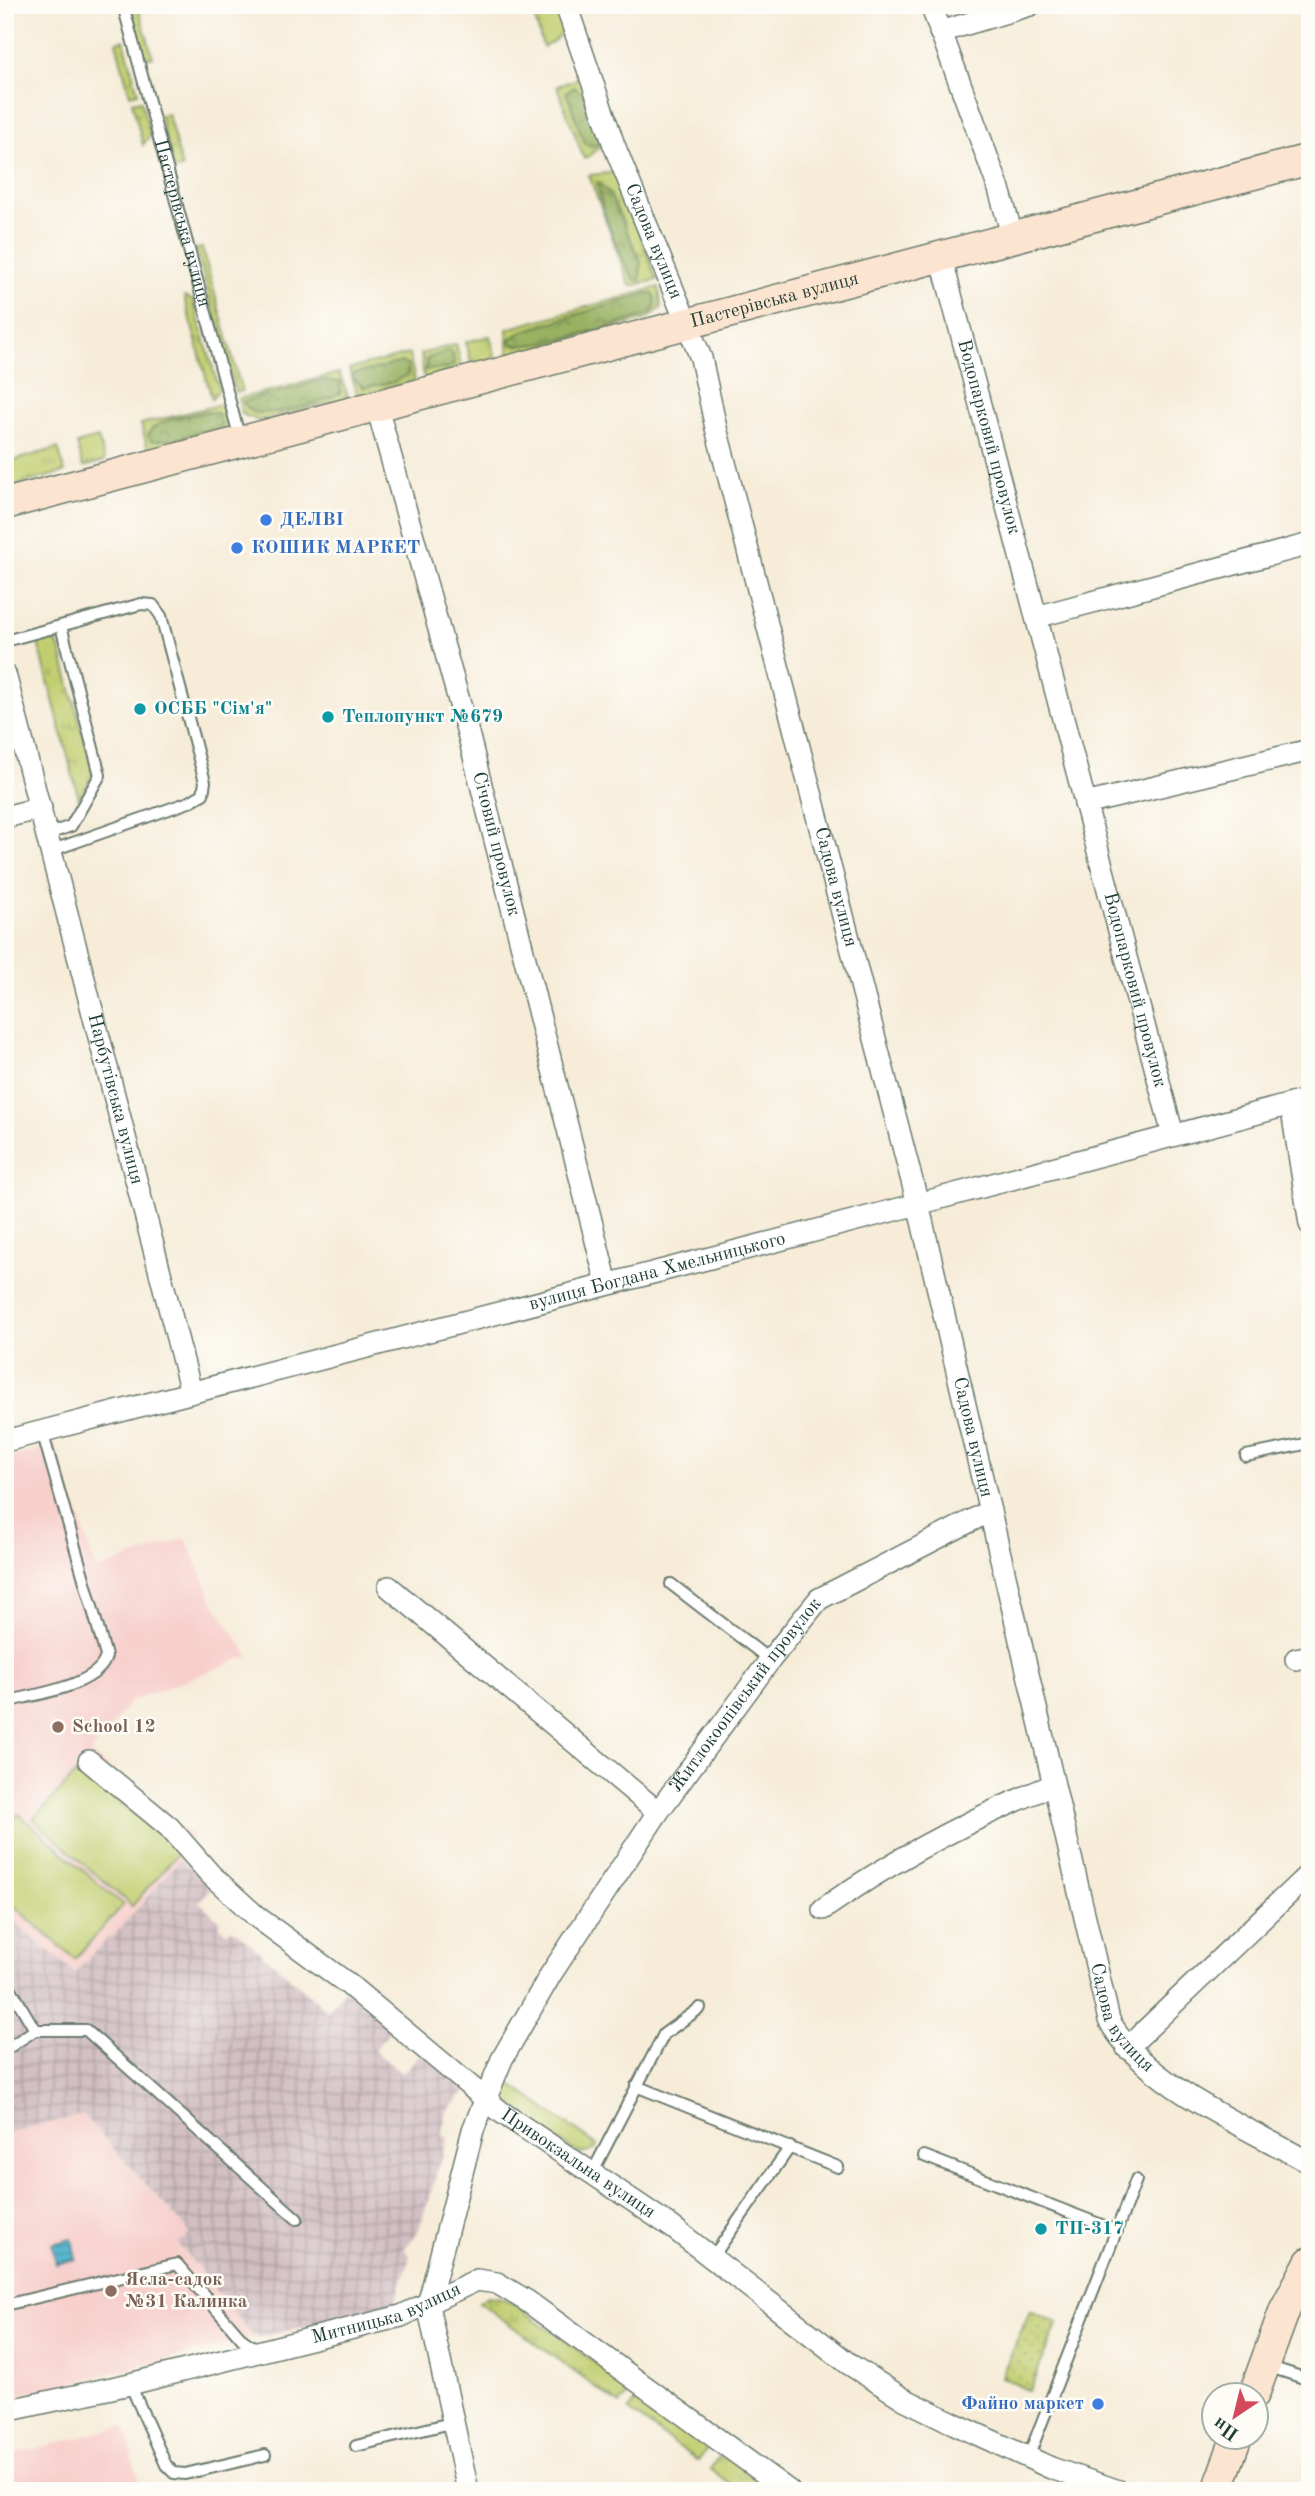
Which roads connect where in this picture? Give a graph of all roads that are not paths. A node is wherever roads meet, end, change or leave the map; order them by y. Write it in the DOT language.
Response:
graph roads {
  1 [pos="122,5"];
  2 [pos="566,5"];
  3 [pos="931,5"];
  4 [pos="1030,5"];
  5 [pos="940,32"];
  6 [pos="1310,159"];
  7 [pos="1013,238"];
  8 [pos="941,257"];
  9 [pos="687,324"];
  10 [pos="377,407"];
  11 [pos="241,441"];
  12 [pos="5,504"];
  13 [pos="1310,544"];
  14 [pos="1036,617"];
  15 [pos="61,626"];
  16 [pos="5,641"];
  17 [pos="5,674"];
  18 [pos="1302,752"];
  19 [pos="1085,804"];
  20 [pos="41,808"];
  21 [pos="5,817"];
  22 [pos="50,842"];
  23 [pos="1301,1101"];
  24 [pos="1173,1135"];
  25 [pos="918,1204"];
  26 [pos="1310,1224"];
  27 [pos="607,1284"];
  28 [pos="191,1392"];
  29 [pos="42,1431"];
  30 [pos="5,1441"];
  31 [pos="1310,1443"];
  32 [pos="1246,1456"];
  33 [pos="990,1511"];
  34 [pos="671,1584"];
  35 [pos="389,1587"];
  36 [pos="770,1660"];
  37 [pos="5,1702"];
  38 [pos="89,1761"];
  39 [pos="1053,1784"];
  40 [pos="658,1812"];
  41 [pos="1310,1873"];
  42 [pos="823,1909"];
  43 [pos="5,1979"];
  44 [pos="700,2008"];
  45 [pos="35,2030"];
  46 [pos="1127,2048"];
  47 [pos="5,2050"];
  48 [pos="636,2086"];
  49 [pos="484,2099"];
  50 [pos="790,2147"];
  51 [pos="924,2156"];
  52 [pos="1310,2163"];
  53 [pos="838,2166"];
  54 [pos="592,2173"];
  55 [pos="1136,2180"];
  56 [pos="297,2219"];
  57 [pos="1117,2231"];
  58 [pos="712,2258"];
  59 [pos="1310,2262"];
  60 [pos="5,2305"];
  61 [pos="428,2305"];
  62 [pos="258,2350"];
  63 [pos="1265,2366"];
  64 [pos="1260,2380"];
  65 [pos="1310,2380"];
  66 [pos="130,2384"];
  67 [pos="5,2411"];
  68 [pos="451,2423"];
  69 [pos="356,2446"];
  70 [pos="1232,2450"];
  71 [pos="265,2455"];
  72 [pos="1028,2458"];
  73 [pos="1111,2490"];
  74 [pos="468,2491"];
  75 [pos="789,2491"];
  76 [pos="1217,2491"];
  1 -- 11 [label="lane, Пастерівська вулиця"];
  2 -- 9 [label="street, Садова вулиця"];
  3 -- 5 [label="street"];
  4 -- 5 [label="street"];
  5 -- 7 [label="street"];
  6 -- 7 [label="main road, Пастерівська вулиця"];
  7 -- 8 [label="main road, Пастерівська вулиця"];
  8 -- 9 [label="main road, Пастерівська вулиця"];
  8 -- 14 [label="street, Водопарковий провулок"];
  9 -- 10 [label="main road, Пастерівська вулиця"];
  9 -- 25 [label="street, Садова вулиця"];
  10 -- 11 [label="main road, Пастерівська вулиця"];
  10 -- 27 [label="street, Січовий провулок"];
  11 -- 12 [label="main road, Пастерівська вулиця"];
  13 -- 14 [label="street"];
  14 -- 19 [label="street, Водопарковий провулок"];
  15 -- 16 [label="lane"];
  15 -- 22 [label="lane"];
  15 -- 22 [label="lane"];
  17 -- 20 [label="street, Нарбутівська вулиця"];
  18 -- 19 [label="street"];
  19 -- 24 [label="street, Водопарковий провулок"];
  20 -- 21 [label="street"];
  20 -- 22 [label="street, Нарбутівська вулиця"];
  22 -- 28 [label="street, Нарбутівська вулиця"];
  23 -- 24 [label="street, вулиця Богдана Хмельницького"];
  23 -- 26 [label="street"];
  24 -- 25 [label="street, вулиця Богдана Хмельницького"];
  25 -- 27 [label="street, вулиця Богдана Хмельницького"];
  25 -- 33 [label="street, Садова вулиця"];
  27 -- 28 [label="street, вулиця Богдана Хмельницького"];
  28 -- 29 [label="street, вулиця Богдана Хмельницького"];
  29 -- 30 [label="street, вулиця Богдана Хмельницького"];
  29 -- 37 [label="lane"];
  31 -- 32 [label="lane"];
  33 -- 36 [label="street, Житлокоопівський провулок"];
  33 -- 39 [label="street, Садова вулиця"];
  34 -- 36 [label="lane"];
  35 -- 40 [label="street, Житлокоопівський провулок"];
  36 -- 40 [label="street, Житлокоопівський провулок"];
  38 -- 49 [label="street, Привокзальна вулиця"];
  39 -- 42 [label="street"];
  39 -- 46 [label="street, Садова вулиця"];
  40 -- 49 [label="street, Житлокоопівський провулок"];
  41 -- 46 [label="street"];
  43 -- 45 [label="lane"];
  44 -- 48 [label="lane"];
  45 -- 47 [label="lane"];
  45 -- 56 [label="lane"];
  46 -- 52 [label="street, Садова вулиця"];
  48 -- 50 [label="lane"];
  48 -- 54 [label="lane"];
  49 -- 54 [label="street, Привокзальна вулиця"];
  49 -- 61 [label="street, Житлокоопівський провулок"];
  50 -- 53 [label="lane"];
  50 -- 58 [label="lane"];
  51 -- 57 [label="lane"];
  54 -- 58 [label="street, Привокзальна вулиця"];
  55 -- 57 [label="lane"];
  57 -- 72 [label="lane"];
  58 -- 72 [label="street, Привокзальна вулиця"];
  59 -- 63 [label="main road"];
  60 -- 62 [label="lane"];
  61 -- 62 [label="street, Митницька вулиця"];
  61 -- 68 [label="street"];
  61 -- 75 [label="street, Митницька вулиця"];
  62 -- 66 [label="street, Митницька вулиця"];
  63 -- 64 [label="main road"];
  63 -- 65 [label="lane"];
  66 -- 67 [label="street, Митницька вулиця"];
  66 -- 71 [label="lane"];
  68 -- 69 [label="lane"];
  68 -- 74 [label="street"];
  70 -- 76 [label="main road"];
  72 -- 73 [label="street, Привокзальна вулиця"];
}
